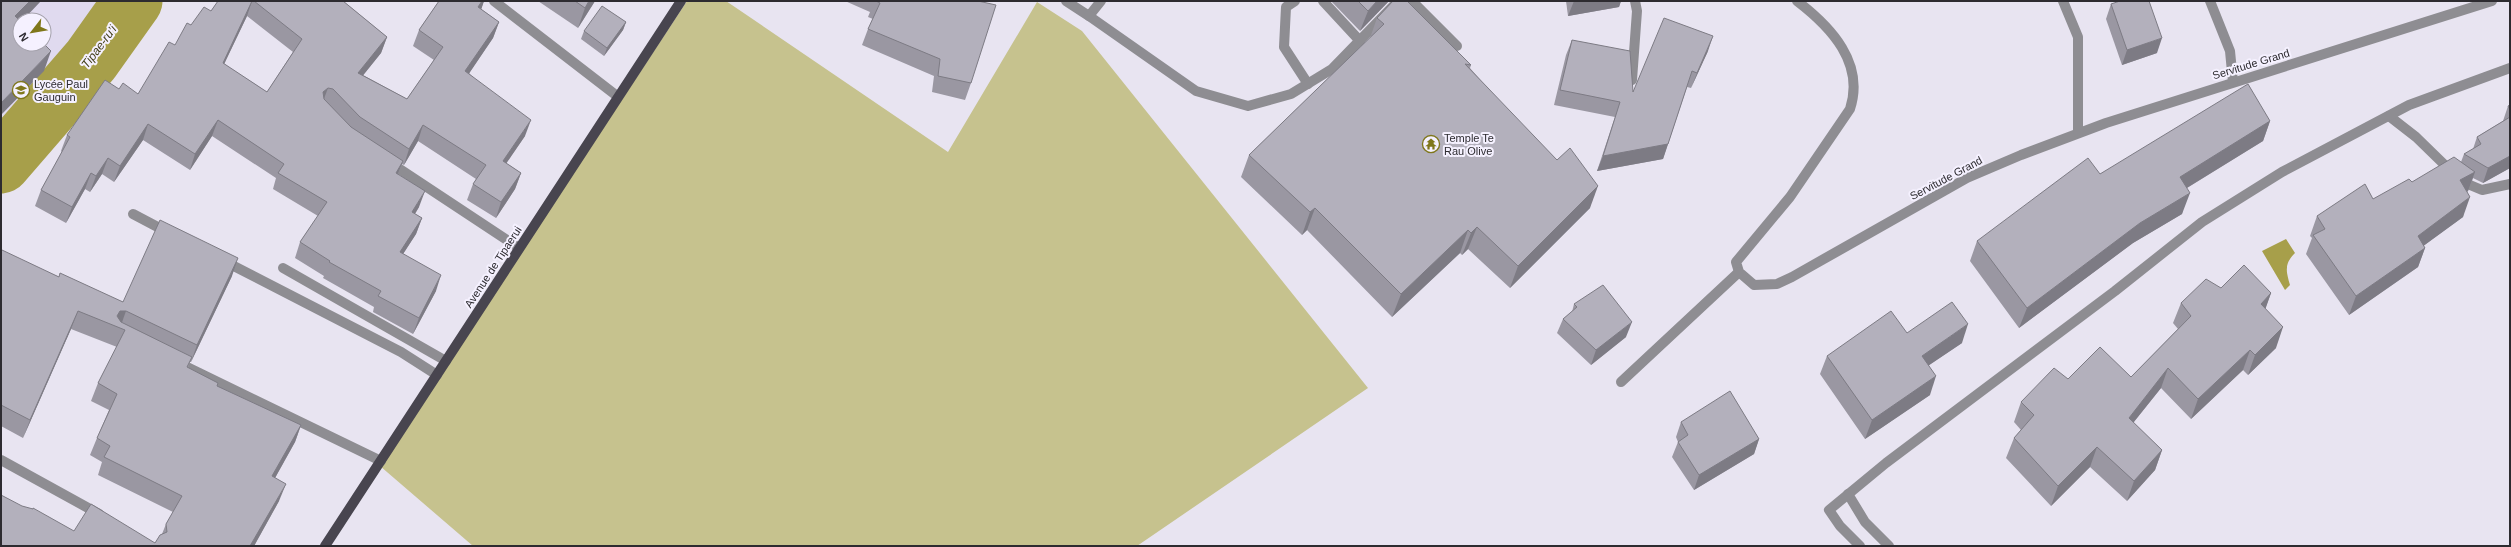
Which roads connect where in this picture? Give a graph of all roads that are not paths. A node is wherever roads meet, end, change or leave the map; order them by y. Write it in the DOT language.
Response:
graph roads {
  1 [pos="494,1"];
  2 [pos="681,1"];
  3 [pos="1066,1"];
  4 [pos="1101,1"];
  5 [pos="1295,1"];
  6 [pos="1323,1"];
  7 [pos="1398,1"];
  8 [pos="1412,1"];
  9 [pos="1635,1"];
  10 [pos="1797,1"];
  11 [pos="2063,1"];
  12 [pos="2210,1"];
  13 [pos="2492,1"];
  14 [pos="1089,16"];
  15 [pos="1360,41"];
  16 [pos="1458,46"];
  17 [pos="2510,68"];
  18 [pos="1632,80"];
  19 [pos="2233,82"];
  20 [pos="1308,84"];
  21 [pos="617,96"];
  22 [pos="2389,116"];
  23 [pos="2078,133"];
  24 [pos="377,155"];
  25 [pos="2510,184"];
  26 [pos="133,214"];
  27 [pos="182,240"];
  28 [pos="519,248"];
  29 [pos="217,258"];
  30 [pos="283,268"];
  31 [pos="1739,272"];
  32 [pos="174,361"];
  33 [pos="446,361"];
  34 [pos="437,375"];
  35 [pos="1621,382"];
  36 [pos="1,460"];
  37 [pos="381,461"];
  38 [pos="1848,494"];
  39 [pos="109,520"];
  40 [pos="325,546"];
  41 [pos="1860,546"];
  42 [pos="1889,546"];
  1 -- 21 [label="street"];
  2 -- 21 [label="main road, Avenue de Tipaerui"];
  3 -- 14 [label="street"];
  4 -- 14 [label="street"];
  5 -- 20 [label="street"];
  6 -- 15 [label="street"];
  7 -- 15 [label="street"];
  8 -- 16 [label="street"];
  9 -- 18 [label="street"];
  10 -- 31 [label="street"];
  11 -- 23 [label="street"];
  12 -- 19 [label="street"];
  13 -- 19 [label="street, Servitude Grand"];
  14 -- 20 [label="street"];
  15 -- 20 [label="street"];
  17 -- 22 [label="street"];
  19 -- 23 [label="street, Servitude Grand"];
  21 -- 28 [label="main road, Avenue de Tipaerui"];
  22 -- 25 [label="street"];
  22 -- 38 [label="street"];
  23 -- 31 [label="street, Servitude Grand"];
  24 -- 28 [label="street"];
  26 -- 27 [label="street"];
  28 -- 33 [label="main road, Avenue de Tipaerui"];
  29 -- 34 [label="street"];
  30 -- 33 [label="street"];
  31 -- 35 [label="street"];
  32 -- 37 [label="street"];
  33 -- 34 [label="main road, Avenue de Tipaerui"];
  34 -- 37 [label="main road, Avenue de Tipaerui"];
  36 -- 39 [label="street"];
  37 -- 40 [label="main road, Avenue de Tipaerui"];
  38 -- 41 [label="street"];
  38 -- 42 [label="street"];
}
